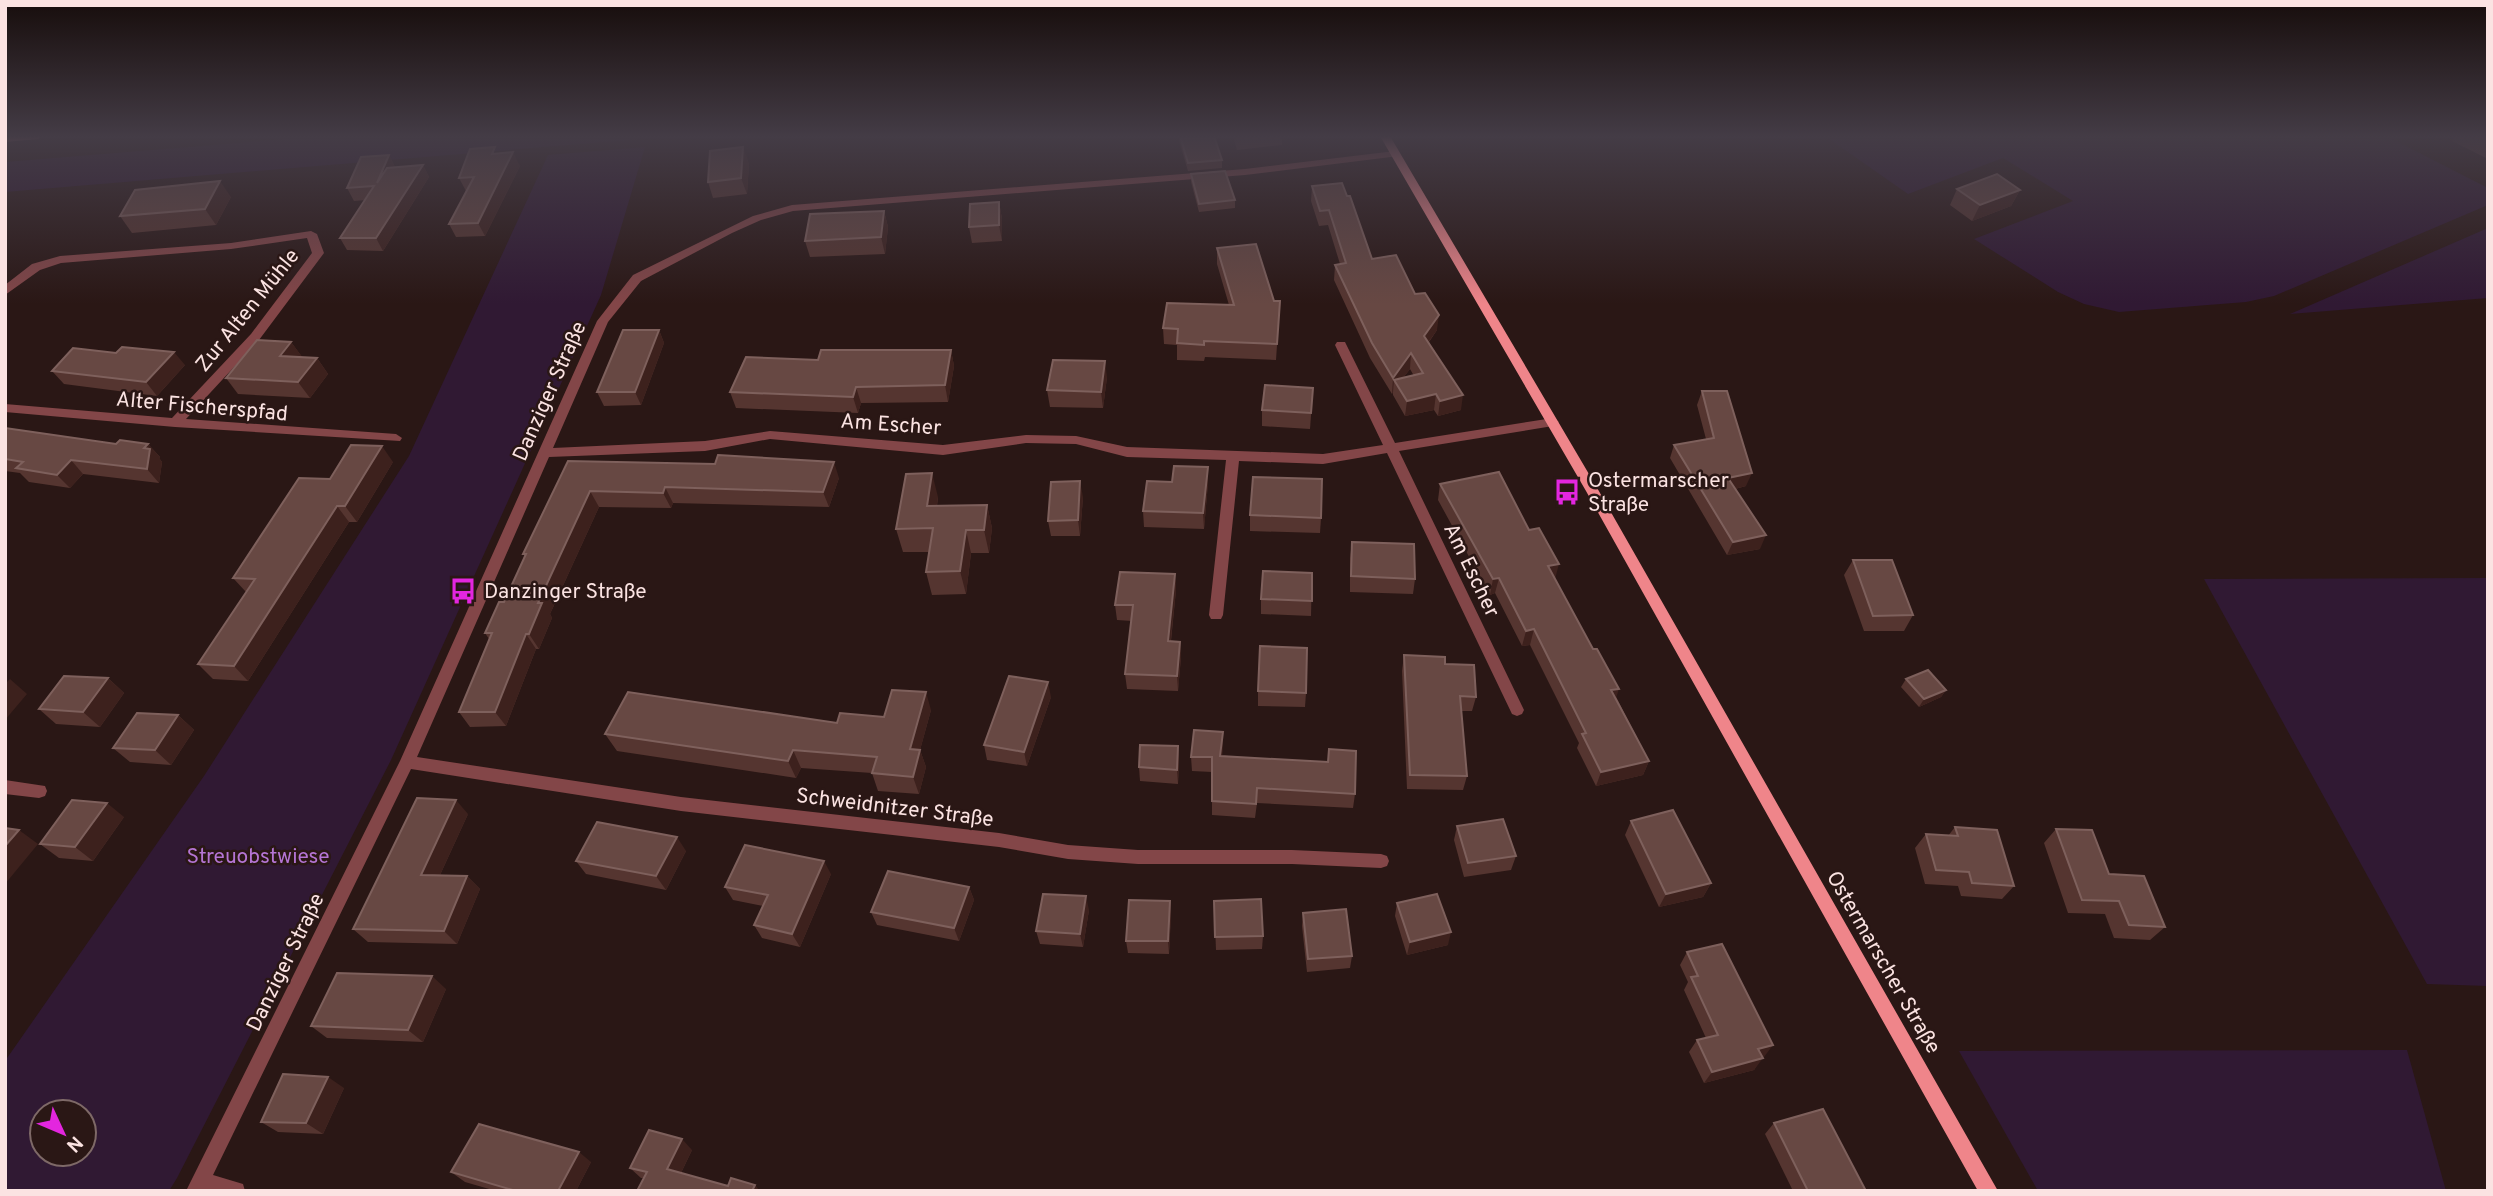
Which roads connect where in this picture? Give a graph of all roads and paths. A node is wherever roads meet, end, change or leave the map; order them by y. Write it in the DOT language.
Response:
graph roads {
  1 [pos="988,192"];
  2 [pos="1417,192"];
  3 [pos="5,291"];
  4 [pos="1341,345"];
  5 [pos="5,408"];
  6 [pos="1553,422"];
  7 [pos="175,424"];
  8 [pos="396,438"];
  9 [pos="1389,449"];
  10 [pos="545,453"];
  11 [pos="1233,456"];
  12 [pos="1216,615"];
  13 [pos="1517,710"];
  14 [pos="407,762"];
  15 [pos="5,787"];
  16 [pos="39,791"];
  17 [pos="1381,861"];
  18 [pos="198,1186"];
  19 [pos="236,1191"];
  20 [pos="1989,1191"];
  1 -- 10 [label="street, Danziger Straße"];
  2 -- 6 [label="main road, Ostermarscher Straße"];
  3 -- 7 [label="street, Zur Alten Mühle"];
  4 -- 9 [label="street, Am Escher"];
  5 -- 7 [label="street, Alter Fischerspfad"];
  6 -- 9 [label="street, Am Escher"];
  6 -- 20 [label="main road, Ostermarscher Straße"];
  7 -- 8 [label="street, Alter Fischerspfad"];
  9 -- 11 [label="street, Am Escher"];
  9 -- 13 [label="street, Am Escher"];
  10 -- 11 [label="street, Am Escher"];
  10 -- 14 [label="street, Danziger Straße"];
  11 -- 12 [label="street"];
  14 -- 17 [label="street, Schweidnitzer Straße"];
  14 -- 18 [label="street, Danziger Straße"];
  15 -- 16 [label="street"];
  18 -- 19 [label="street"];
}
